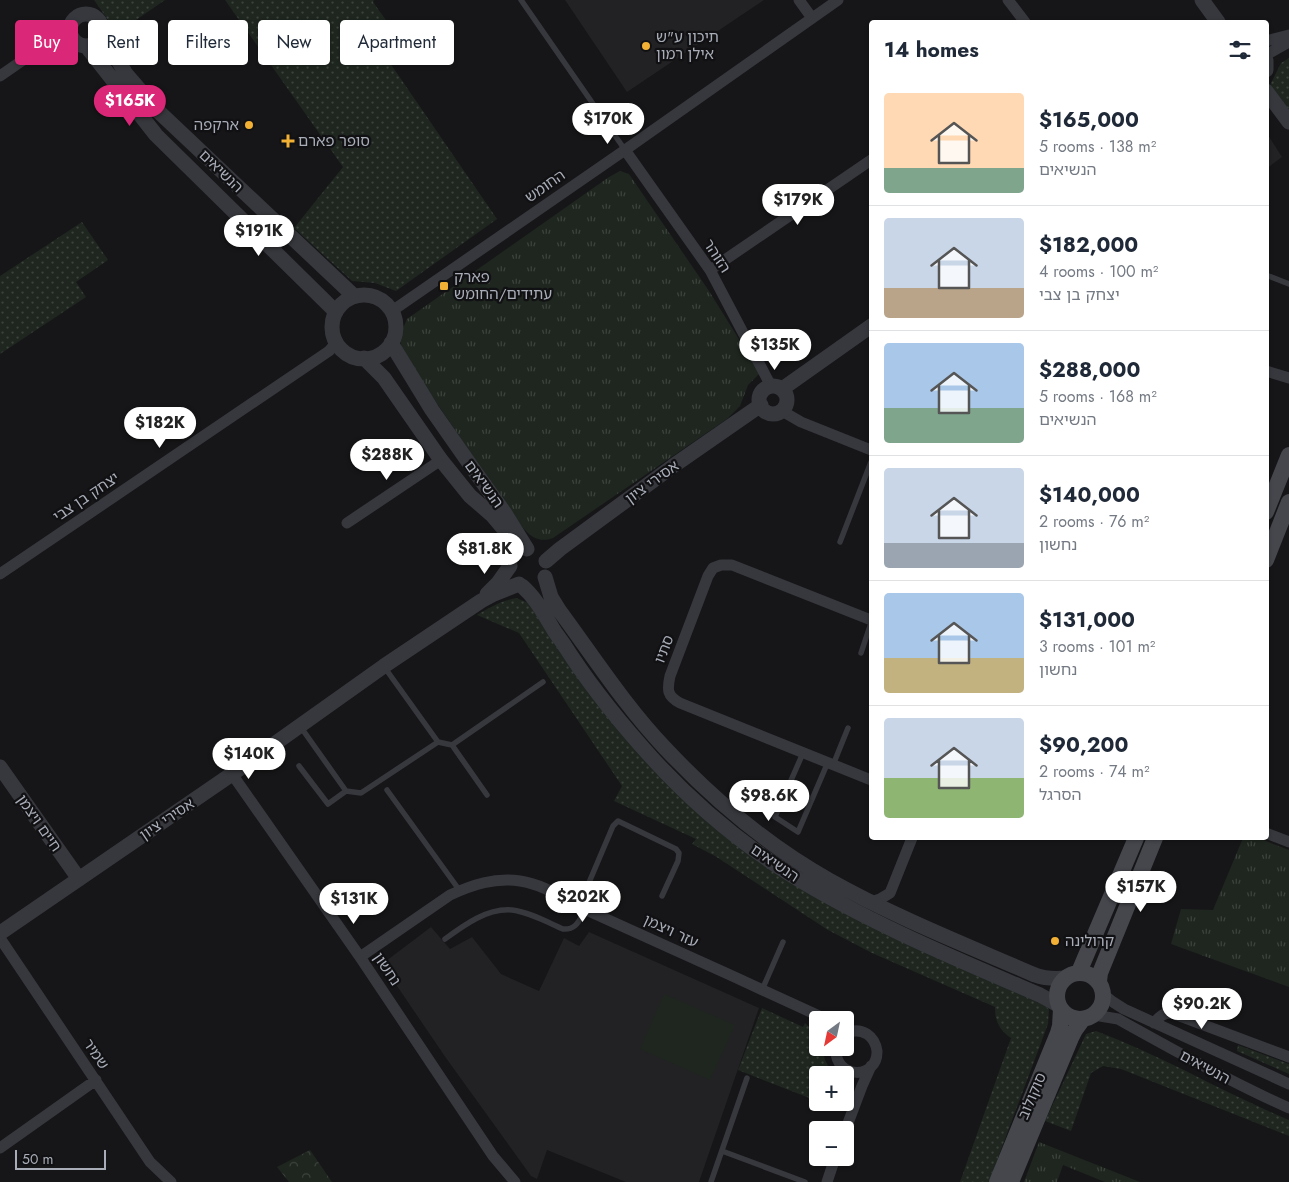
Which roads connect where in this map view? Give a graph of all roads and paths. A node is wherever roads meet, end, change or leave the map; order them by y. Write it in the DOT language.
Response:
graph roads {
  1 [pos="521,0"];
  2 [pos="799,0"];
  3 [pos="838,0"];
  4 [pos="1008,0"];
  5 [pos="1202,0"];
  6 [pos="812,18"];
  7 [pos="73,20"];
  8 [pos="99,20"];
  9 [pos="1023,20"];
  10 [pos="1217,20"];
  11 [pos="1289,35"];
  12 [pos="1269,40"];
  13 [pos="1289,42"];
  14 [pos="78,44"];
  15 [pos="87,47"];
  16 [pos="1269,53"];
  17 [pos="16,65"];
  18 [pos="121,65"];
  19 [pos="0,76"];
  20 [pos="1269,95"];
  21 [pos="1289,122"];
  22 [pos="625,150"];
  23 [pos="869,161"];
  24 [pos="710,270"];
  25 [pos="1269,277"];
  26 [pos="1289,284"];
  27 [pos="354,296"];
  28 [pos="392,311"];
  29 [pos="336,312"];
  30 [pos="869,327"];
  31 [pos="337,342"];
  32 [pos="391,343"];
  33 [pos="364,358"];
  34 [pos="1269,372"];
  35 [pos="1289,378"];
  36 [pos="777,387"];
  37 [pos="761,406"];
  38 [pos="782,411"];
  39 [pos="869,449"];
  40 [pos="1289,455"];
  41 [pos="441,460"];
  42 [pos="869,467"];
  43 [pos="1289,502"];
  44 [pos="1269,503"];
  45 [pos="347,523"];
  46 [pos="840,542"];
  47 [pos="527,549"];
  48 [pos="1269,552"];
  49 [pos="546,561"];
  50 [pos="511,562"];
  51 [pos="0,574"];
  52 [pos="545,577"];
  53 [pos="521,585"];
  54 [pos="481,601"];
  55 [pos="869,621"];
  56 [pos="869,628"];
  57 [pos="861,653"];
  58 [pos="384,666"];
  59 [pos="543,682"];
  60 [pos="300,726"];
  61 [pos="848,728"];
  62 [pos="438,742"];
  63 [pos="452,745"];
  64 [pos="803,753"];
  65 [pos="830,764"];
  66 [pos="299,766"];
  67 [pos="0,767"];
  68 [pos="232,774"];
  69 [pos="869,779"];
  70 [pos="387,790"];
  71 [pos="346,791"];
  72 [pos="487,795"];
  73 [pos="1269,834"];
  74 [pos="911,840"];
  75 [pos="1135,840"];
  76 [pos="1154,840"];
  77 [pos="1289,842"];
  78 [pos="79,879"];
  79 [pos="460,891"];
  80 [pos="890,893"];
  81 [pos="662,896"];
  82 [pos="871,902"];
  83 [pos="582,908"];
  84 [pos="899,915"];
  85 [pos="0,933"];
  86 [pos="0,938"];
  87 [pos="445,939"];
  88 [pos="784,942"];
  89 [pos="360,957"];
  90 [pos="1072,975"];
  91 [pos="1101,988"];
  92 [pos="762,990"];
  93 [pos="1060,1007"];
  94 [pos="809,1011"];
  95 [pos="1088,1017"];
  96 [pos="1154,1023"];
  97 [pos="854,1031"];
  98 [pos="1289,1057"];
  99 [pos="871,1066"];
  100 [pos="854,1072"];
  101 [pos="747,1078"];
  102 [pos="96,1080"];
  103 [pos="1289,1084"];
  104 [pos="854,1106"];
  105 [pos="1289,1108"];
  106 [pos="0,1148"];
  107 [pos="722,1151"];
  108 [pos="832,1166"];
  109 [pos="171,1182"];
  110 [pos="514,1182"];
  111 [pos="711,1182"];
  112 [pos="805,1182"];
  113 [pos="827,1182"];
  114 [pos="997,1182"];
  115 [pos="1011,1182"];
  1 -- 22 [label="lane"];
  2 -- 6 [label="street"];
  3 -- 6 [label="street, החומש"];
  4 -- 9 [label="street"];
  5 -- 10 [label="street"];
  6 -- 22 [label="street, החומש"];
  7 -- 8 [label="street"];
  11 -- 12 [label="street"];
  13 -- 16 [label="street"];
  14 -- 15 [label="street"];
  15 -- 29 [label="street, הנשיאים"];
  17 -- 19 [label="street"];
  18 -- 27 [label="street, הנשיאים"];
  20 -- 21 [label="street"];
  22 -- 24 [label="street, הזוהר"];
  22 -- 28 [label="street, החומש"];
  23 -- 24 [label="street"];
  24 -- 36 [label="street, הזוהר"];
  25 -- 26 [label="lane"];
  27 -- 28 [label="street"];
  27 -- 29 [label="street"];
  28 -- 32 [label="street"];
  29 -- 31 [label="street"];
  30 -- 36 [label="street"];
  31 -- 33 [label="street"];
  31 -- 51 [label="street, יצחק בן צבי"];
  32 -- 33 [label="street"];
  32 -- 47 [label="street, הנשיאים"];
  33 -- 41 [label="street, הנשיאים"];
  34 -- 35 [label="street"];
  36 -- 37 [label="street"];
  36 -- 38 [label="street"];
  37 -- 38 [label="street"];
  37 -- 49 [label="street, אסירי ציון"];
  38 -- 39 [label="street"];
  40 -- 44 [label="main road"];
  41 -- 45 [label="street"];
  41 -- 50 [label="street, הנשיאים"];
  42 -- 46 [label="lane"];
  43 -- 48 [label="main road"];
  47 -- 49 [label="street"];
  47 -- 50 [label="street"];
  49 -- 52 [label="street"];
  50 -- 53 [label="street"];
  50 -- 54 [label="street, אסירי ציון"];
  52 -- 53 [label="street"];
  52 -- 82 [label="street, הנשיאים"];
  53 -- 54 [label="street, אסירי ציון"];
  53 -- 93 [label="street, הנשיאים"];
  54 -- 58 [label="street, אסירי ציון"];
  55 -- 64 [label="street, סתיו"];
  56 -- 57 [label="lane"];
  58 -- 60 [label="street, אסירי ציון"];
  58 -- 62 [label="lane"];
  59 -- 63 [label="lane"];
  60 -- 68 [label="street, אסירי ציון"];
  60 -- 71 [label="lane"];
  61 -- 65 [label="lane"];
  62 -- 63 [label="lane"];
  62 -- 71 [label="lane"];
  63 -- 72 [label="lane"];
  64 -- 65 [label="street, סתיו"];
  64 -- 65 [label="lane"];
  65 -- 69 [label="street, סתיו"];
  66 -- 71 [label="lane"];
  67 -- 78 [label="street, חיים ויצמן"];
  68 -- 78 [label="street, אסירי ציון"];
  68 -- 89 [label="street, נחשון"];
  70 -- 79 [label="lane"];
  73 -- 77 [label="street"];
  74 -- 80 [label="street"];
  75 -- 90 [label="main road"];
  76 -- 91 [label="main road"];
  78 -- 85 [label="street, אסירי ציון"];
  79 -- 83 [label="street, עזר ויצמן"];
  79 -- 89 [label="street, עזר ויצמן"];
  80 -- 82 [label="street"];
  80 -- 84 [label="street"];
  81 -- 83 [label="lane"];
  82 -- 84 [label="street, הנשיאים"];
  83 -- 87 [label="lane"];
  83 -- 92 [label="street, עזר ויצמן"];
  84 -- 90 [label="street, הנשיאים"];
  86 -- 102 [label="street, שמיר"];
  88 -- 92 [label="lane"];
  89 -- 110 [label="street, נחשון"];
  90 -- 91 [label="main road"];
  90 -- 93 [label="main road"];
  91 -- 95 [label="main road"];
  91 -- 96 [label="street, הנשיאים"];
  92 -- 94 [label="street, עזר ויצמן"];
  93 -- 95 [label="main road"];
  93 -- 114 [label="main road, סוקולוב"];
  95 -- 105 [label="street, הנשיאים"];
  95 -- 115 [label="main road, סוקולוב"];
  96 -- 98 [label="street"];
  96 -- 103 [label="street, הנשיאים"];
  97 -- 99 [label="street"];
  99 -- 100 [label="street"];
  99 -- 104 [label="street"];
  101 -- 107 [label="lane"];
  102 -- 106 [label="street"];
  102 -- 109 [label="street, שמיר"];
  107 -- 111 [label="lane"];
  107 -- 112 [label="lane"];
  108 -- 113 [label="street"];
}
